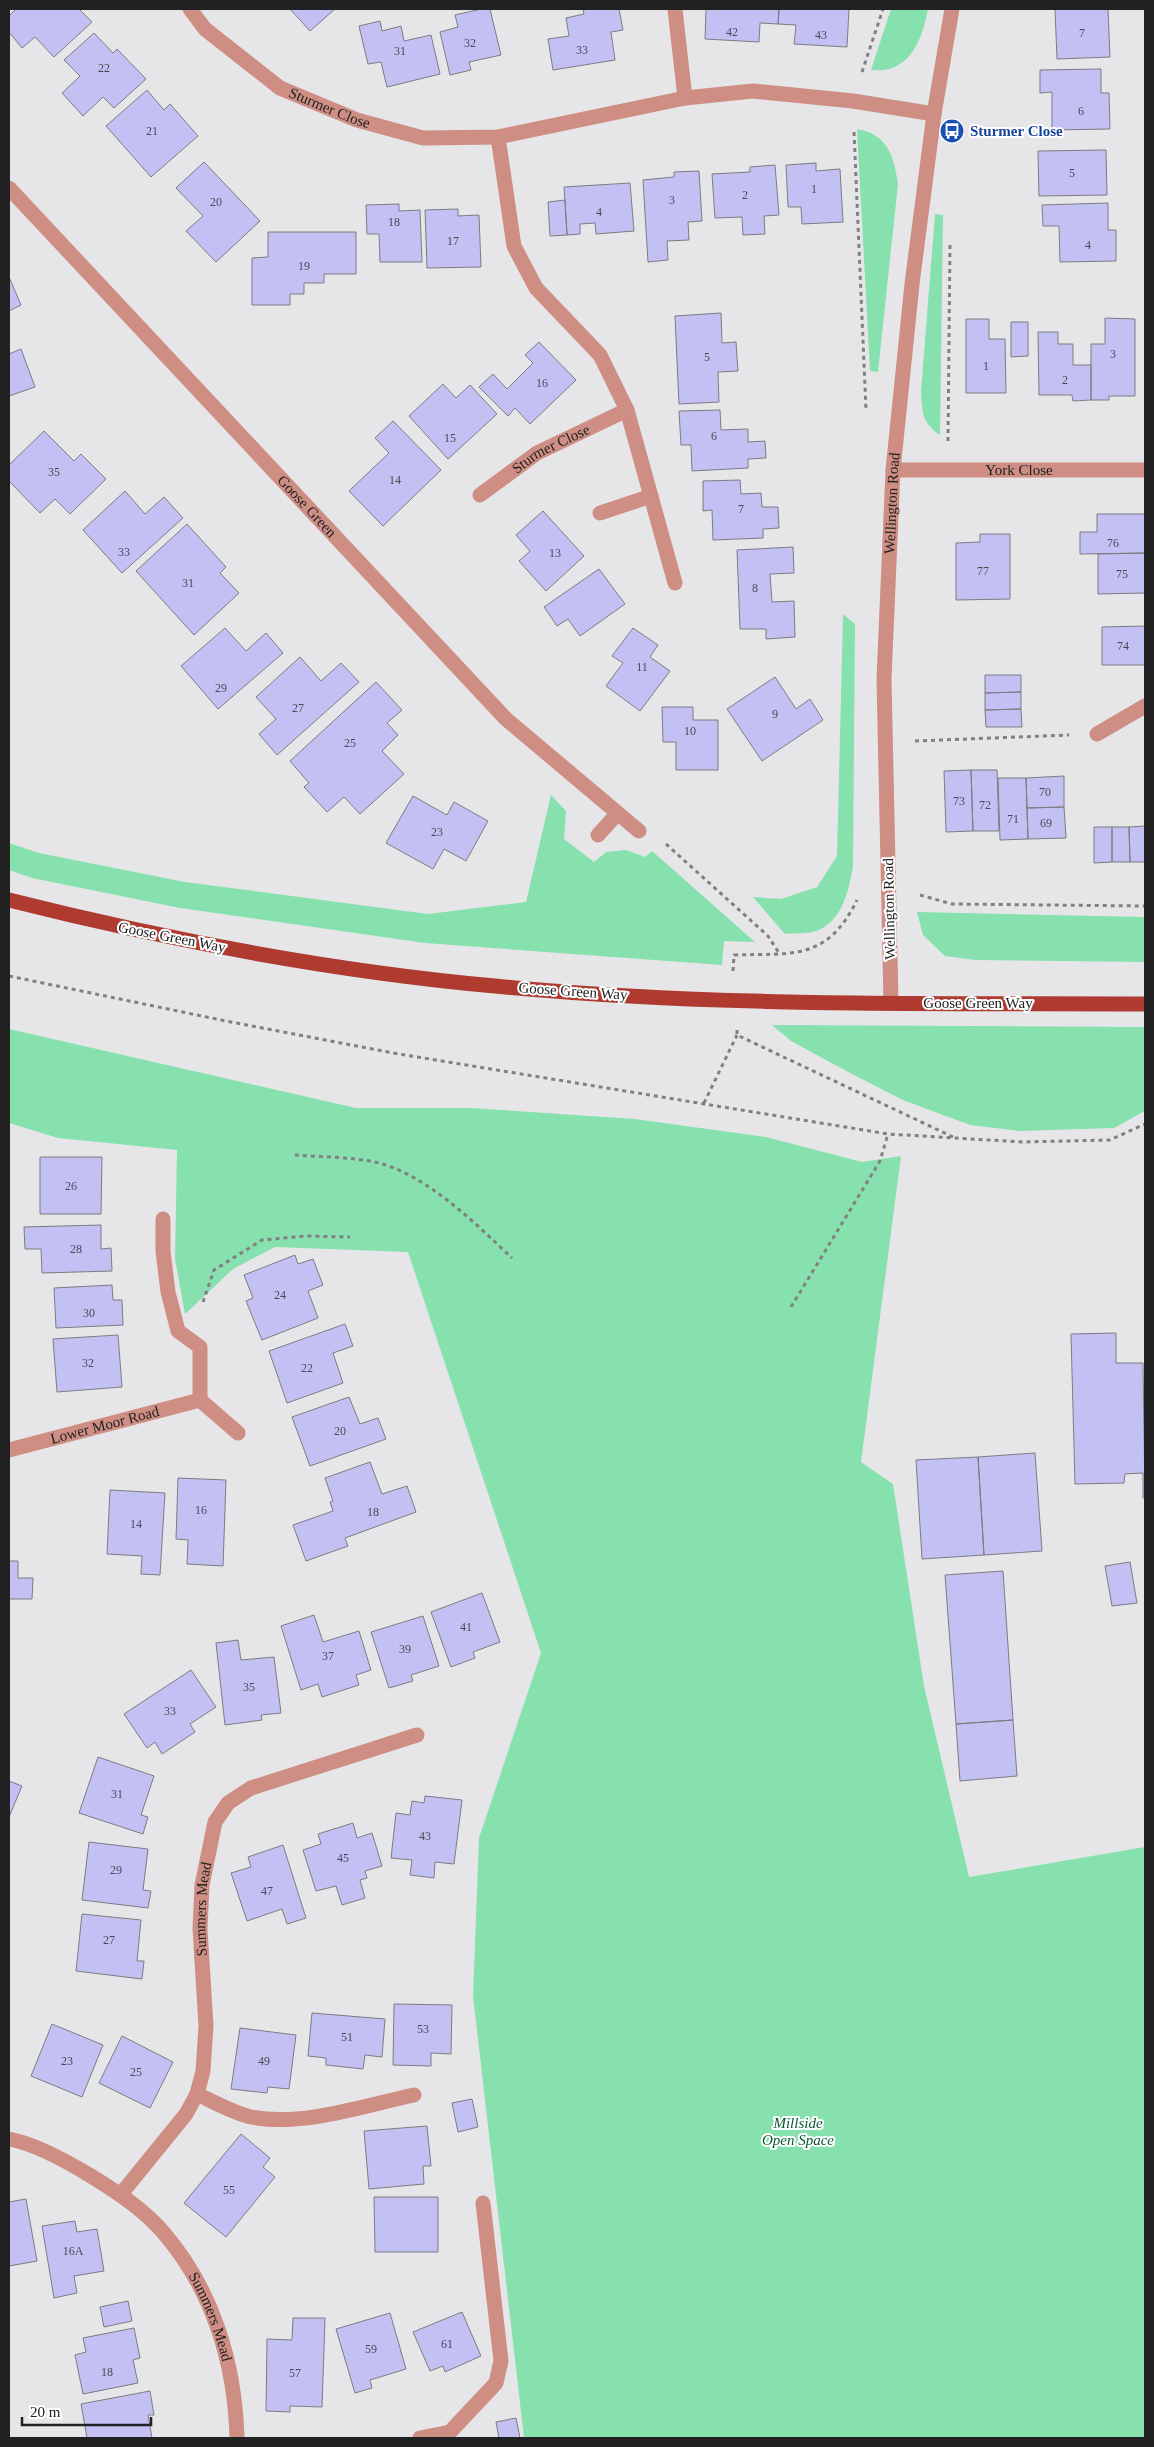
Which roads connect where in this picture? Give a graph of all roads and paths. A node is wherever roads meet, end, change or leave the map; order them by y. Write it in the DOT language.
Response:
graph roads {
  1 [pos="190,9"];
  2 [pos="675,9"];
  3 [pos="883,9"];
  4 [pos="952,9"];
  5 [pos="685,98"];
  6 [pos="853,101"];
  7 [pos="934,114"];
  8 [pos="498,137"];
  9 [pos="9,188"];
  10 [pos="950,237"];
  11 [pos="626,410"];
  12 [pos="867,419"];
  13 [pos="893,470"];
  14 [pos="948,470"];
  15 [pos="1145,470"];
  16 [pos="480,496"];
  17 [pos="651,496"];
  18 [pos="600,513"];
  19 [pos="675,583"];
  20 [pos="1145,706"];
  21 [pos="1097,734"];
  22 [pos="885,742"];
  23 [pos="617,814"];
  24 [pos="639,831"];
  25 [pos="598,835"];
  26 [pos="889,886"];
  27 [pos="9,900"];
  28 [pos="1145,906"];
  29 [pos="779,953"];
  30 [pos="9,976"];
  31 [pos="732,1000"];
  32 [pos="891,1002"];
  33 [pos="1145,1004"];
  34 [pos="737,1035"];
  35 [pos="704,1103"];
  36 [pos="1145,1124"];
  37 [pos="888,1134"];
  38 [pos="956,1139"];
  39 [pos="296,1155"];
  40 [pos="163,1219"];
  41 [pos="350,1237"];
  42 [pos="512,1258"];
  43 [pos="791,1307"];
  44 [pos="200,1347"];
  45 [pos="200,1400"];
  46 [pos="238,1433"];
  47 [pos="9,1450"];
  48 [pos="417,1735"];
  49 [pos="197,2094"];
  50 [pos="414,2095"];
  51 [pos="9,2139"];
  52 [pos="121,2194"];
  53 [pos="483,2203"];
  54 [pos="237,2438"];
  55 [pos="420,2438"];
  1 -- 8 [label="street, Sturmer Close"];
  2 -- 5 [label="street"];
  3 -- 6 [label="path"];
  4 -- 7 [label="street, Wellington Road"];
  5 -- 6 [label="street, Sturmer Close"];
  5 -- 8 [label="street, Sturmer Close"];
  6 -- 7 [label="street, Sturmer Close"];
  6 -- 12 [label="path"];
  7 -- 13 [label="street, Wellington Road"];
  8 -- 11 [label="street"];
  9 -- 23 [label="street, Goose Green"];
  10 -- 14 [label="path"];
  11 -- 16 [label="street, Sturmer Close"];
  11 -- 17 [label="street"];
  13 -- 14 [label="street, York Close"];
  13 -- 22 [label="street, Wellington Road"];
  14 -- 15 [label="street, York Close"];
  17 -- 18 [label="street"];
  17 -- 19 [label="street"];
  20 -- 21 [label="street"];
  21 -- 22 [label="path"];
  22 -- 26 [label="street, Wellington Road"];
  23 -- 24 [label="street, Goose Green"];
  23 -- 25 [label="street"];
  24 -- 29 [label="path"];
  26 -- 28 [label="path"];
  26 -- 29 [label="path"];
  26 -- 32 [label="street, Wellington Road"];
  27 -- 31 [label="main road, Goose Green Way"];
  29 -- 31 [label="path"];
  30 -- 35 [label="path"];
  31 -- 32 [label="main road, Goose Green Way"];
  31 -- 34 [label="path"];
  32 -- 33 [label="main road, Goose Green Way"];
  34 -- 35 [label="path"];
  34 -- 38 [label="path"];
  35 -- 37 [label="path"];
  36 -- 38 [label="path"];
  37 -- 38 [label="path"];
  37 -- 43 [label="path"];
  39 -- 42 [label="path"];
  40 -- 44 [label="street"];
  41 -- 44 [label="path"];
  44 -- 45 [label="street"];
  45 -- 46 [label="street"];
  45 -- 47 [label="street, Lower Moor Road"];
  48 -- 49 [label="street, Summers Mead"];
  49 -- 50 [label="street"];
  49 -- 52 [label="street, Summers Mead"];
  51 -- 52 [label="street, Summers Mead"];
  52 -- 54 [label="street, Summers Mead"];
  53 -- 55 [label="street"];
}
